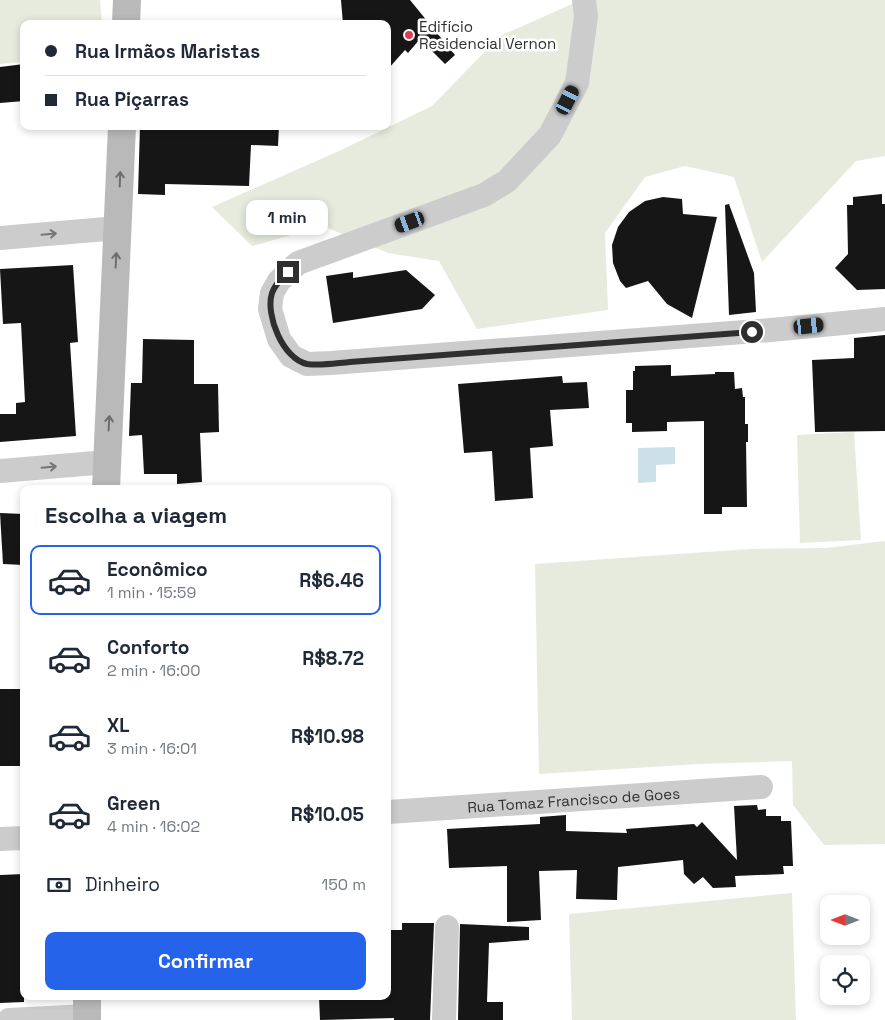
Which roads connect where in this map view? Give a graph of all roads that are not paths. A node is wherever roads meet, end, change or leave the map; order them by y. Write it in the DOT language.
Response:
graph roads {
  1 [pos="126,0"];
  2 [pos="584,0"];
  3 [pos="126,20"];
  4 [pos="122,130"];
  5 [pos="118,228"];
  6 [pos="0,238"];
  7 [pos="885,319"];
  8 [pos="107,462"];
  9 [pos="0,471"];
  10 [pos="106,485"];
  11 [pos="761,787"];
  12 [pos="391,812"];
  13 [pos="20,838"];
  14 [pos="0,839"];
  15 [pos="447,927"];
  16 [pos="87,1011"];
  17 [pos="9,1020"];
  18 [pos="444,1020"];
  1 -- 3 [label="main road"];
  2 -- 7 [label="street"];
  5 -- 4 [label="main road, one-way"];
  6 -- 5 [label="street, one-way"];
  8 -- 5 [label="main road, one-way"];
  9 -- 8 [label="street, one-way"];
  8 -- 10 [label="main road"];
  11 -- 12 [label="street, Rua Tomaz Francisco de Goes"];
  13 -- 14 [label="street"];
  15 -- 18 [label="street"];
  16 -- 17 [label="street"];
}
